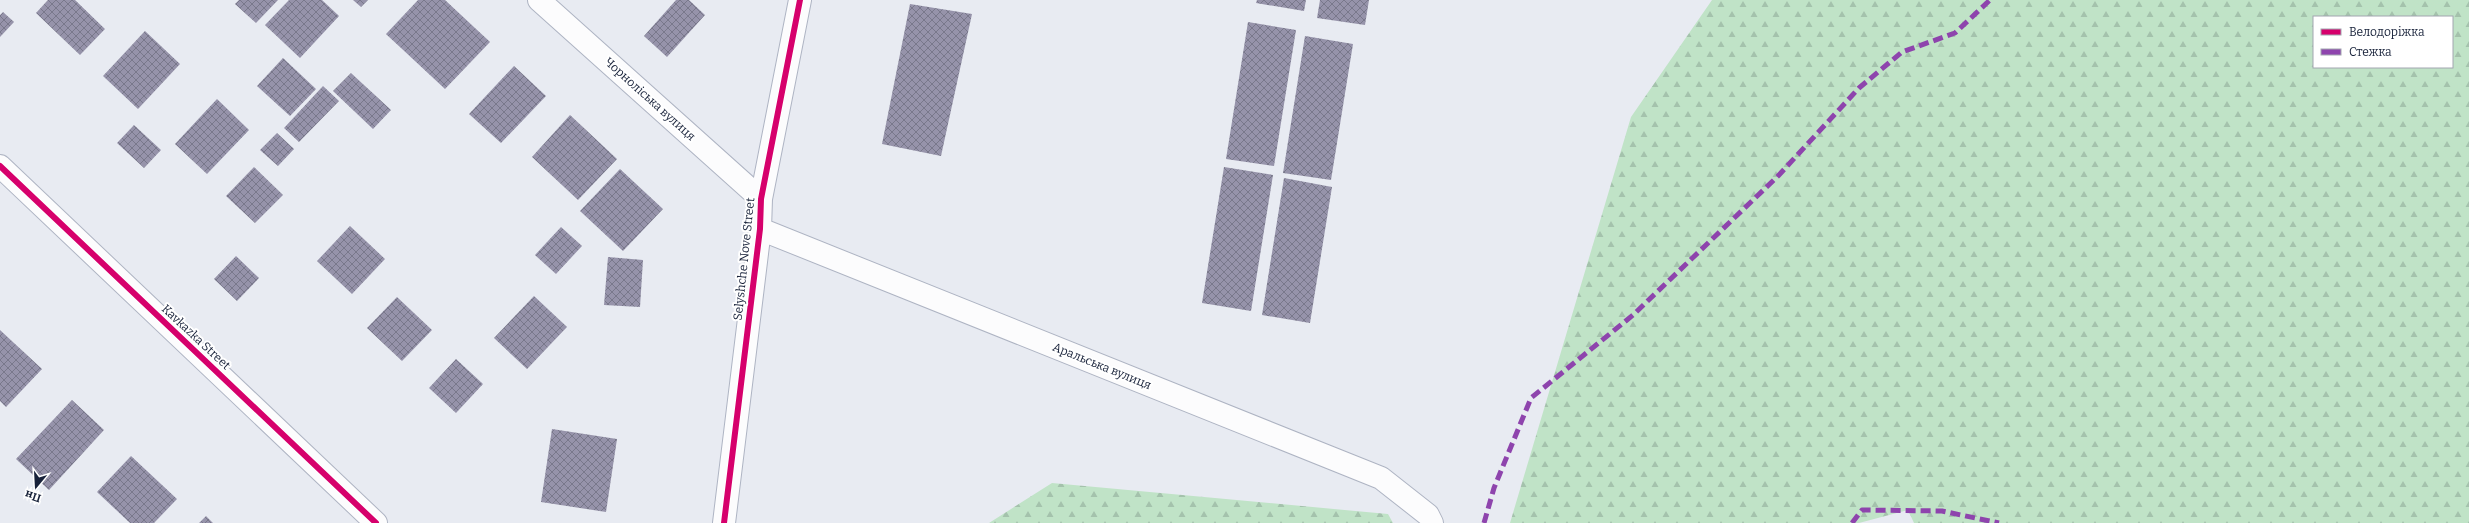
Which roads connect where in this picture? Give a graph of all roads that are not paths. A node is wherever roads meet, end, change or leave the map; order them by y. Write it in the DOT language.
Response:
graph roads {
  1 [pos="539,0"];
  2 [pos="800,0"];
  3 [pos="0,166"];
  4 [pos="761,199"];
  5 [pos="760,229"];
  6 [pos="376,523"];
  7 [pos="724,523"];
  8 [pos="1432,523"];
  1 -- 4 [label="street, Чорноліська вулиця"];
  2 -- 4 [label="street, Selyshche Nove Street"];
  3 -- 6 [label="street, Kavkazka Street"];
  4 -- 5 [label="street, Selyshche Nove Street"];
  5 -- 7 [label="street, Selyshche Nove Street"];
  5 -- 8 [label="street, Аральська вулиця"];
}
